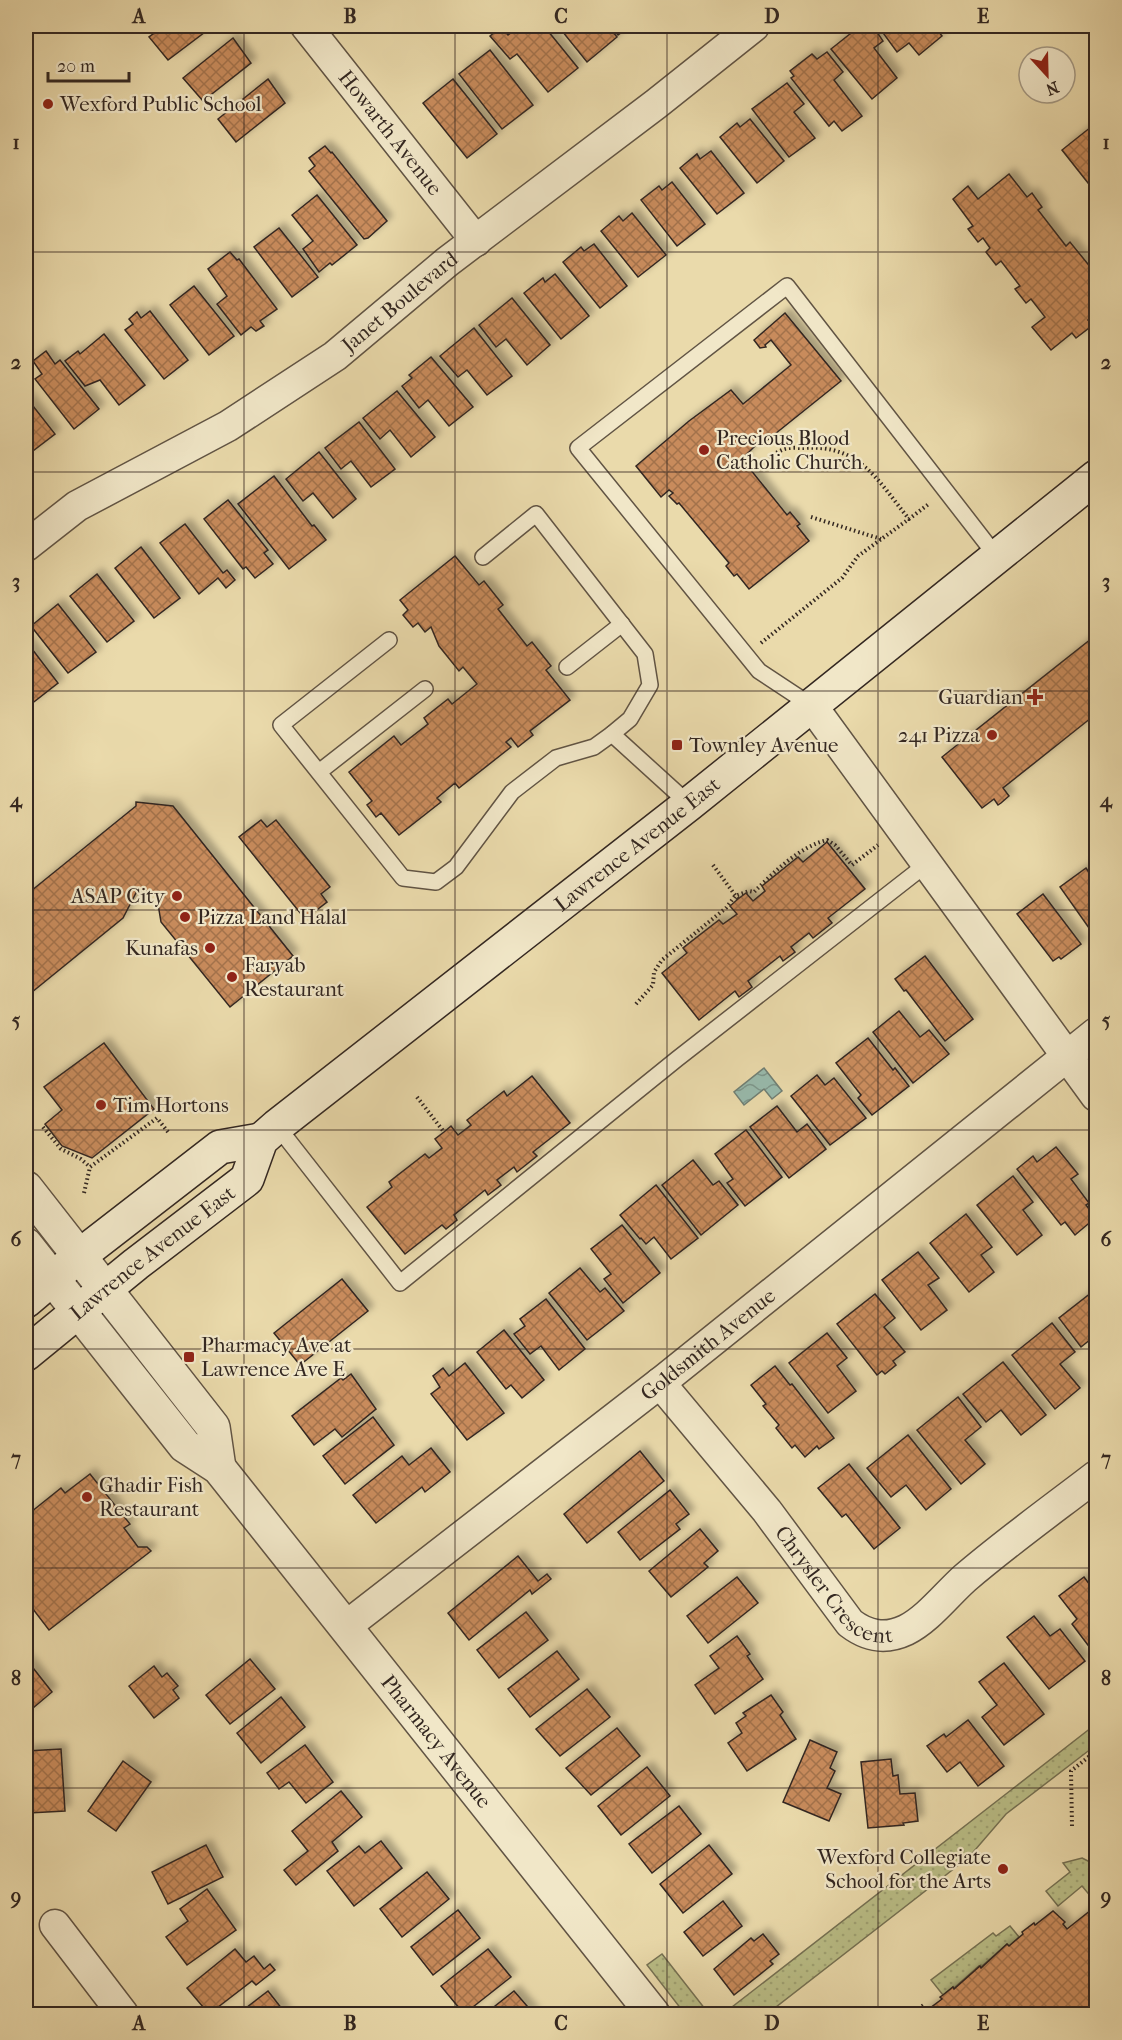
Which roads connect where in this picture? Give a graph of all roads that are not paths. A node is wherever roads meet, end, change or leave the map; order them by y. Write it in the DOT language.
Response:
graph roads {
  1 [pos="306,26"];
  2 [pos="754,26"];
  3 [pos="476,241"];
  4 [pos="1096,477"];
  5 [pos="26,546"];
  6 [pos="483,557"];
  7 [pos="997,557"];
  8 [pos="622,624"];
  9 [pos="389,640"];
  10 [pos="567,667"];
  11 [pos="425,689"];
  12 [pos="812,706"];
  13 [pos="612,734"];
  14 [pos="319,772"];
  15 [pos="689,804"];
  16 [pos="928,863"];
  17 [pos="1096,1034"];
  18 [pos="1069,1057"];
  19 [pos="1096,1095"];
  20 [pos="269,1133"];
  21 [pos="26,1188"];
  22 [pos="26,1245"];
  23 [pos="78,1257"];
  24 [pos="52,1280"];
  25 [pos="104,1290"];
  26 [pos="26,1301"];
  27 [pos="78,1313"];
  28 [pos="26,1354"];
  29 [pos="660,1383"];
  30 [pos="219,1468"];
  31 [pos="1096,1476"];
  32 [pos="345,1628"];
  33 [pos="55,1925"];
  34 [pos="123,2014"];
  35 [pos="653,2014"];
  1 -- 3 [label="street, Howarth Avenue"];
  2 -- 3 [label="street, Janet Boulevard"];
  3 -- 5 [label="street, Janet Boulevard"];
  4 -- 7 [label="main road, Lawrence Avenue East"];
  6 -- 8 [label="lane"];
  7 -- 12 [label="main road, Lawrence Avenue East"];
  7 -- 12 [label="lane"];
  8 -- 10 [label="lane"];
  8 -- 13 [label="lane"];
  9 -- 14 [label="lane"];
  11 -- 14 [label="lane"];
  12 -- 15 [label="main road, Lawrence Avenue East"];
  12 -- 16 [label="street"];
  13 -- 14 [label="lane"];
  13 -- 15 [label="lane"];
  15 -- 20 [label="main road, Lawrence Avenue East"];
  16 -- 18 [label="street"];
  16 -- 20 [label="lane"];
  17 -- 18 [label="street, Goldsmith Avenue"];
  18 -- 19 [label="street"];
  18 -- 29 [label="street, Goldsmith Avenue"];
  20 -- 23 [label="main road, Lawrence Avenue East"];
  20 -- 25 [label="main road, Lawrence Avenue East"];
  21 -- 23 [label="main road, Pharmacy Avenue"];
  22 -- 24 [label="main road, Pharmacy Avenue"];
  23 -- 24 [label="main road, Lawrence Avenue East"];
  23 -- 25 [label="main road, Pharmacy Avenue"];
  24 -- 26 [label="main road, Lawrence Avenue East"];
  24 -- 27 [label="main road, Pharmacy Avenue"];
  25 -- 27 [label="main road, Lawrence Avenue East"];
  25 -- 30 [label="main road, Pharmacy Avenue"];
  27 -- 28 [label="main road, Lawrence Avenue East"];
  27 -- 30 [label="main road, Pharmacy Avenue"];
  29 -- 31 [label="street, Chrysler Crescent"];
  29 -- 32 [label="street, Goldsmith Avenue"];
  30 -- 32 [label="main road, Pharmacy Avenue"];
  32 -- 35 [label="main road, Pharmacy Avenue"];
  33 -- 34 [label="street"];
}
